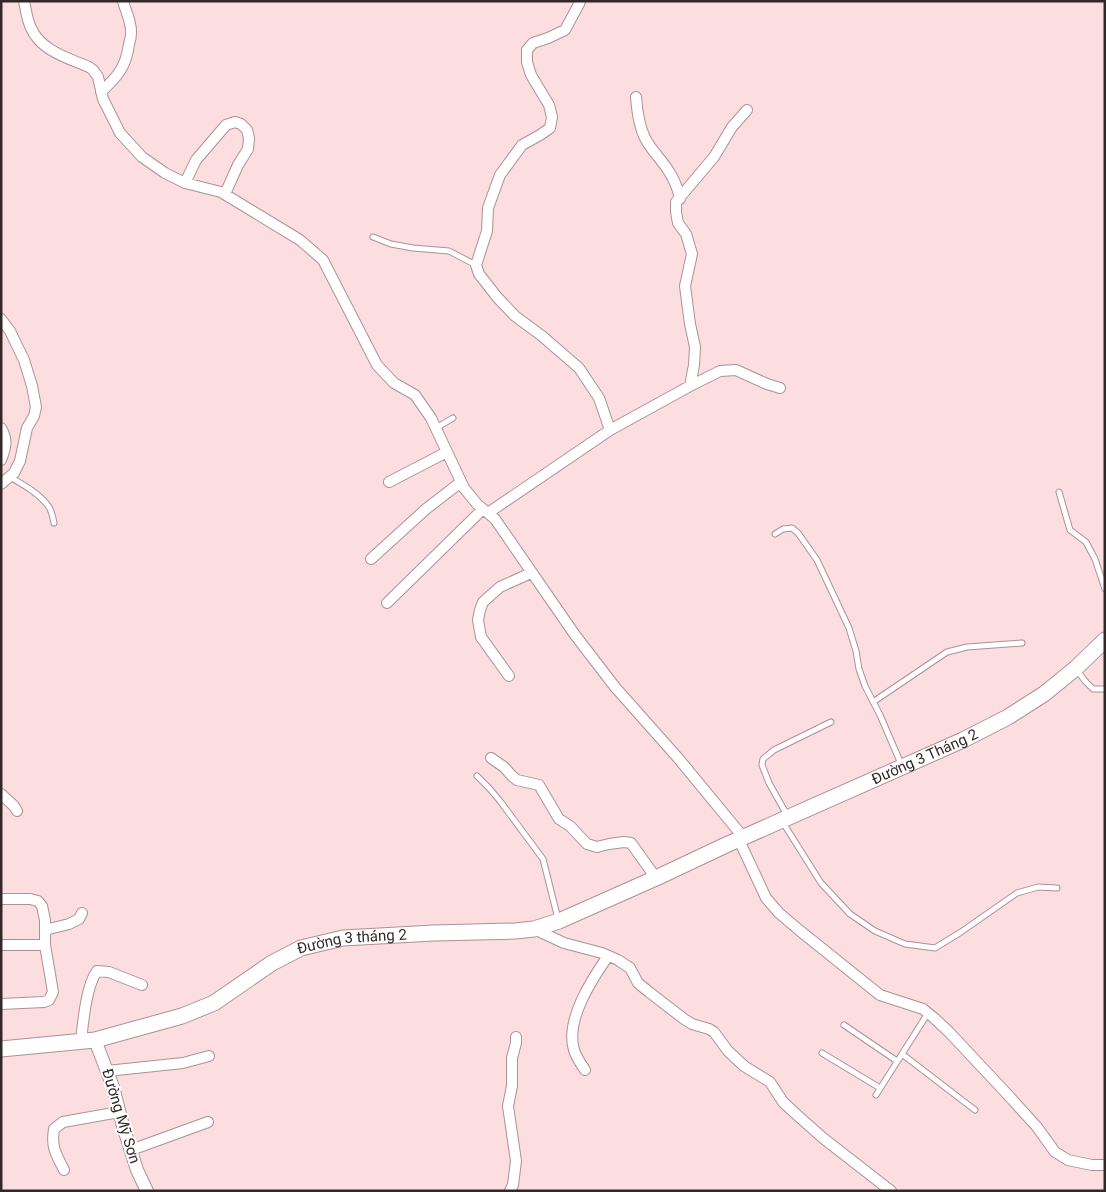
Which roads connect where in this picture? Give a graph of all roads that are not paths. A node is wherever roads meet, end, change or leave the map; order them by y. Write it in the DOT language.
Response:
graph roads {
  1 [pos="24,1"];
  2 [pos="123,1"];
  3 [pos="580,1"];
  4 [pos="102,92"];
  5 [pos="636,97"];
  6 [pos="748,110"];
  7 [pos="185,182"];
  8 [pos="225,194"];
  9 [pos="680,198"];
  10 [pos="373,237"];
  11 [pos="476,265"];
  12 [pos="1,319"];
  13 [pos="690,386"];
  14 [pos="780,388"];
  15 [pos="453,418"];
  16 [pos="1,428"];
  17 [pos="436,428"];
  18 [pos="610,430"];
  19 [pos="447,452"];
  20 [pos="1,460"];
  21 [pos="10,476"];
  22 [pos="389,482"];
  23 [pos="461,482"];
  24 [pos="1,484"];
  25 [pos="1059,492"];
  26 [pos="486,511"];
  27 [pos="54,523"];
  28 [pos="775,534"];
  29 [pos="371,559"];
  30 [pos="531,573"];
  31 [pos="1105,590"];
  32 [pos="387,603"];
  33 [pos="1105,640"];
  34 [pos="1022,643"];
  35 [pos="1076,668"];
  36 [pos="509,676"];
  37 [pos="1105,689"];
  38 [pos="873,702"];
  39 [pos="831,722"];
  40 [pos="491,758"];
  41 [pos="902,767"];
  42 [pos="476,776"];
  43 [pos="1,794"];
  44 [pos="17,811"];
  45 [pos="785,819"];
  46 [pos="736,841"];
  47 [pos="709,854"];
  48 [pos="656,878"];
  49 [pos="1056,888"];
  50 [pos="1,899"];
  51 [pos="82,913"];
  52 [pos="558,922"];
  53 [pos="534,929"];
  54 [pos="45,930"];
  55 [pos="1,945"];
  56 [pos="45,945"];
  57 [pos="608,956"];
  58 [pos="142,985"];
  59 [pos="1,1004"];
  60 [pos="928,1013"];
  61 [pos="844,1025"];
  62 [pos="516,1037"];
  63 [pos="88,1041"];
  64 [pos="1,1049"];
  65 [pos="822,1053"];
  66 [pos="902,1054"];
  67 [pos="209,1056"];
  68 [pos="897,1061"];
  69 [pos="585,1070"];
  70 [pos="108,1071"];
  71 [pos="880,1088"];
  72 [pos="876,1094"];
  73 [pos="975,1110"];
  74 [pos="119,1112"];
  75 [pos="208,1122"];
  76 [pos="131,1150"];
  77 [pos="1105,1165"];
  78 [pos="64,1170"];
  79 [pos="148,1191"];
  80 [pos="510,1191"];
  81 [pos="891,1191"];
  1 -- 4 [label="street"];
  2 -- 4 [label="street"];
  3 -- 11 [label="street"];
  4 -- 7 [label="street"];
  5 -- 9 [label="street"];
  6 -- 9 [label="street"];
  7 -- 8 [label="street"];
  7 -- 8 [label="street"];
  8 -- 17 [label="street"];
  9 -- 13 [label="street"];
  10 -- 11 [label="lane"];
  11 -- 18 [label="street"];
  12 -- 21 [label="street"];
  13 -- 14 [label="street"];
  13 -- 18 [label="street"];
  15 -- 17 [label="lane"];
  16 -- 20 [label="street"];
  17 -- 19 [label="street"];
  18 -- 26 [label="street"];
  19 -- 22 [label="street"];
  19 -- 23 [label="street"];
  21 -- 24 [label="street"];
  21 -- 27 [label="lane"];
  23 -- 26 [label="street"];
  23 -- 29 [label="street"];
  25 -- 31 [label="lane"];
  26 -- 30 [label="street"];
  26 -- 32 [label="street"];
  28 -- 38 [label="lane"];
  30 -- 36 [label="street"];
  30 -- 46 [label="street"];
  33 -- 35 [label="main road, Đường 3 Tháng 2"];
  34 -- 38 [label="lane"];
  35 -- 37 [label="lane"];
  35 -- 41 [label="main road, Đường 3 Tháng 2"];
  38 -- 41 [label="lane"];
  39 -- 45 [label="lane"];
  40 -- 48 [label="street"];
  41 -- 45 [label="main road, Đường 3 Tháng 2"];
  42 -- 52 [label="lane"];
  43 -- 44 [label="street"];
  45 -- 46 [label="main road, Đường 3 Tháng 2"];
  45 -- 49 [label="lane"];
  46 -- 47 [label="main road, Đường 3 Tháng 2"];
  46 -- 60 [label="street"];
  47 -- 48 [label="main road, Đường 3 tháng 2"];
  48 -- 52 [label="main road, Đường 3 tháng 2"];
  50 -- 54 [label="street"];
  51 -- 54 [label="street"];
  52 -- 53 [label="main road, Đường 3 tháng 2"];
  53 -- 57 [label="street"];
  53 -- 63 [label="main road, Đường 3 tháng 2"];
  54 -- 56 [label="street"];
  55 -- 56 [label="street"];
  56 -- 59 [label="street"];
  57 -- 69 [label="street"];
  57 -- 81 [label="street"];
  58 -- 63 [label="street"];
  60 -- 66 [label="lane"];
  60 -- 77 [label="street"];
  61 -- 68 [label="lane"];
  62 -- 80 [label="street"];
  63 -- 64 [label="main road, Đường 3 tháng 2"];
  63 -- 70 [label="street, Đường Mỹ Sơn"];
  65 -- 71 [label="lane"];
  66 -- 68 [label="lane"];
  66 -- 73 [label="lane"];
  67 -- 70 [label="street"];
  68 -- 71 [label="lane"];
  70 -- 74 [label="street, Đường Mỹ Sơn"];
  71 -- 72 [label="lane"];
  74 -- 76 [label="street, Đường Mỹ Sơn"];
  74 -- 78 [label="street"];
  75 -- 76 [label="street"];
  76 -- 79 [label="street, Đường Mỹ Sơn"];
}
